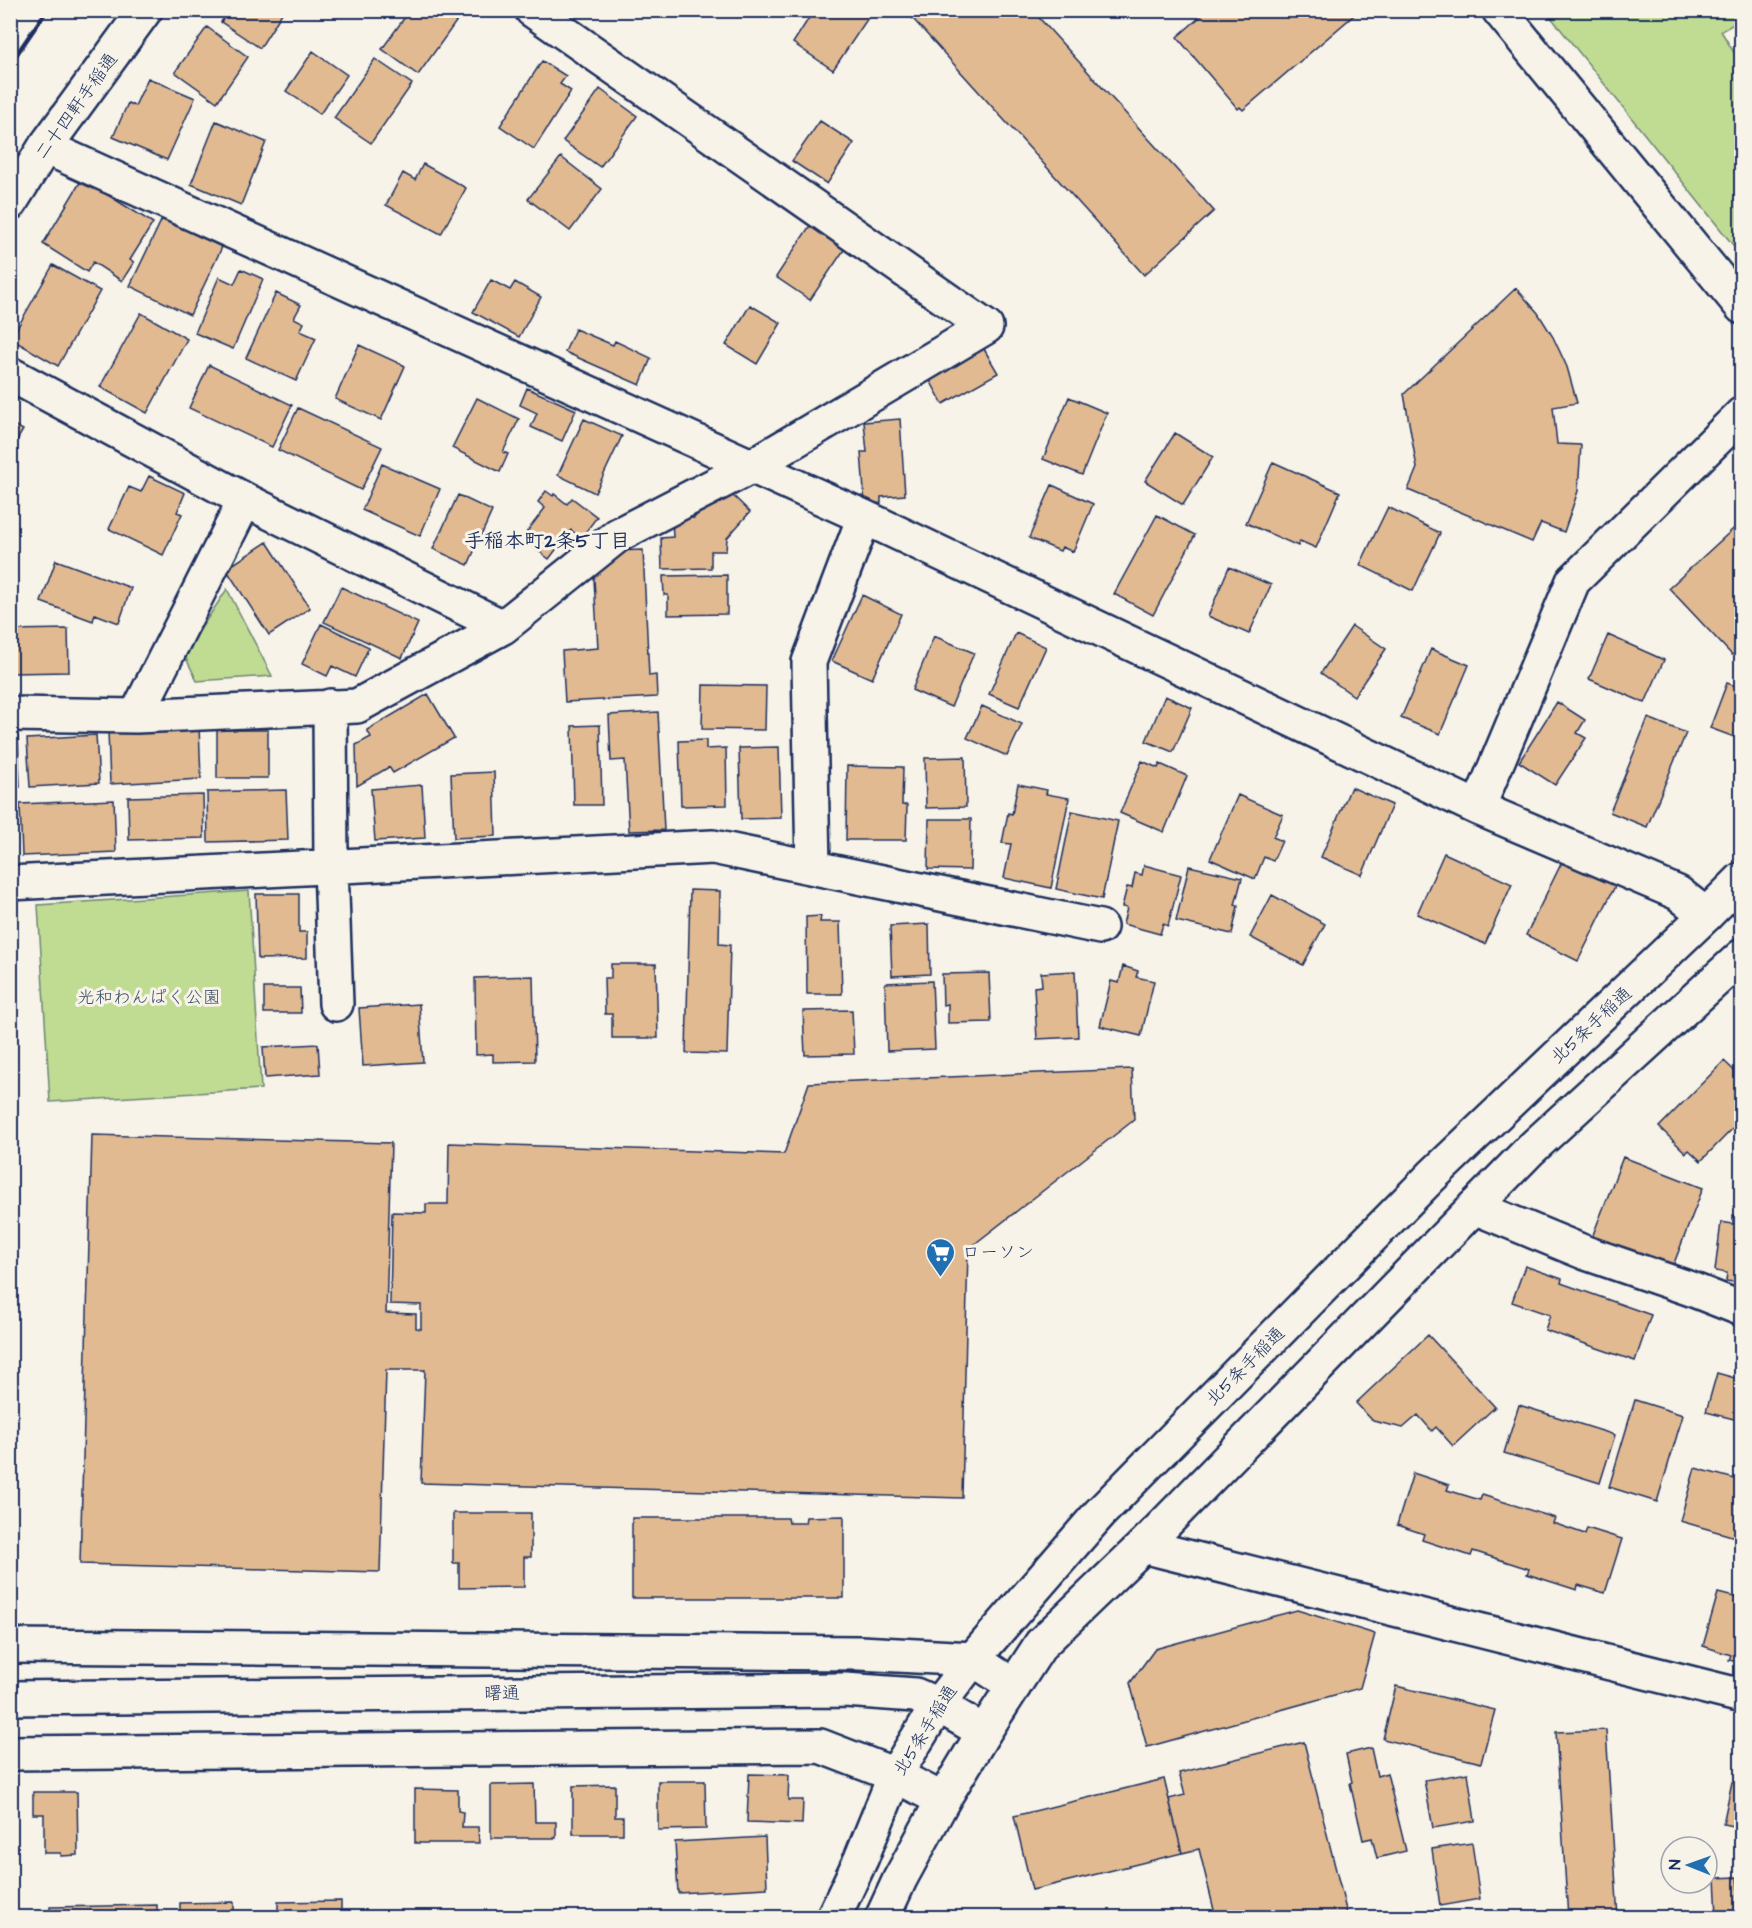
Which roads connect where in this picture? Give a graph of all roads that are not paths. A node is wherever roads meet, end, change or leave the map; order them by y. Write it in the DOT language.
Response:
graph roads {
  1 [pos="145,10"];
  2 [pos="532,10"];
  3 [pos="1498,10"];
  4 [pos="45,147"];
  5 [pos="10,203"];
  6 [pos="1742,308"];
  7 [pos="10,374"];
  8 [pos="1742,414"];
  9 [pos="752,466"];
  10 [pos="245,500"];
  11 [pos="864,517"];
  12 [pos="503,627"];
  13 [pos="330,706"];
  14 [pos="10,714"];
  15 [pos="136,716"];
  16 [pos="1478,808"];
  17 [pos="331,867"];
  18 [pos="813,867"];
  19 [pos="10,883"];
  20 [pos="1728,899"];
  21 [pos="1100,927"];
  22 [pos="1742,956"];
  23 [pos="336,1004"];
  24 [pos="1474,1207"];
  25 [pos="1742,1309"];
  26 [pos="1143,1546"];
  27 [pos="10,1646"];
  28 [pos="973,1659"];
  29 [pos="1014,1686"];
  30 [pos="1742,1696"];
  31 [pos="10,1698"];
  32 [pos="938,1705"];
  33 [pos="984,1732"];
  34 [pos="10,1753"];
  35 [pos="895,1775"];
  36 [pos="943,1800"];
  37 [pos="833,1917"];
  38 [pos="882,1917"];
  1 -- 4 [label="main road, 二十四軒手稲通"];
  2 -- 9 [label="main road"];
  3 -- 6 [label="main road"];
  4 -- 5 [label="main road, 二十四軒手稲通"];
  4 -- 9 [label="main road"];
  7 -- 10 [label="main road"];
  8 -- 16 [label="main road"];
  9 -- 11 [label="main road"];
  9 -- 12 [label="main road"];
  10 -- 12 [label="main road"];
  10 -- 15 [label="main road"];
  11 -- 16 [label="main road"];
  11 -- 18 [label="main road"];
  12 -- 13 [label="main road"];
  13 -- 15 [label="main road"];
  13 -- 17 [label="main road"];
  14 -- 15 [label="main road"];
  16 -- 20 [label="main road"];
  17 -- 18 [label="main road"];
  17 -- 19 [label="main road"];
  17 -- 23 [label="main road"];
  18 -- 21 [label="main road"];
  20 -- 28 [label="main road, 北5条手稲通"];
  22 -- 24 [label="main road"];
  24 -- 25 [label="main road"];
  24 -- 26 [label="main road"];
  26 -- 29 [label="main road"];
  26 -- 30 [label="main road"];
  27 -- 28 [label="main road"];
  28 -- 29 [label="main road"];
  28 -- 32 [label="main road, 北5条手稲通"];
  29 -- 33 [label="main road"];
  31 -- 32 [label="main road, 曙通"];
  32 -- 33 [label="main road, 曙通"];
  32 -- 35 [label="main road, 北5条手稲通"];
  33 -- 36 [label="main road"];
  34 -- 35 [label="main road"];
  35 -- 36 [label="main road"];
  35 -- 37 [label="main road, 北5条手稲通"];
  36 -- 38 [label="main road"];
}
